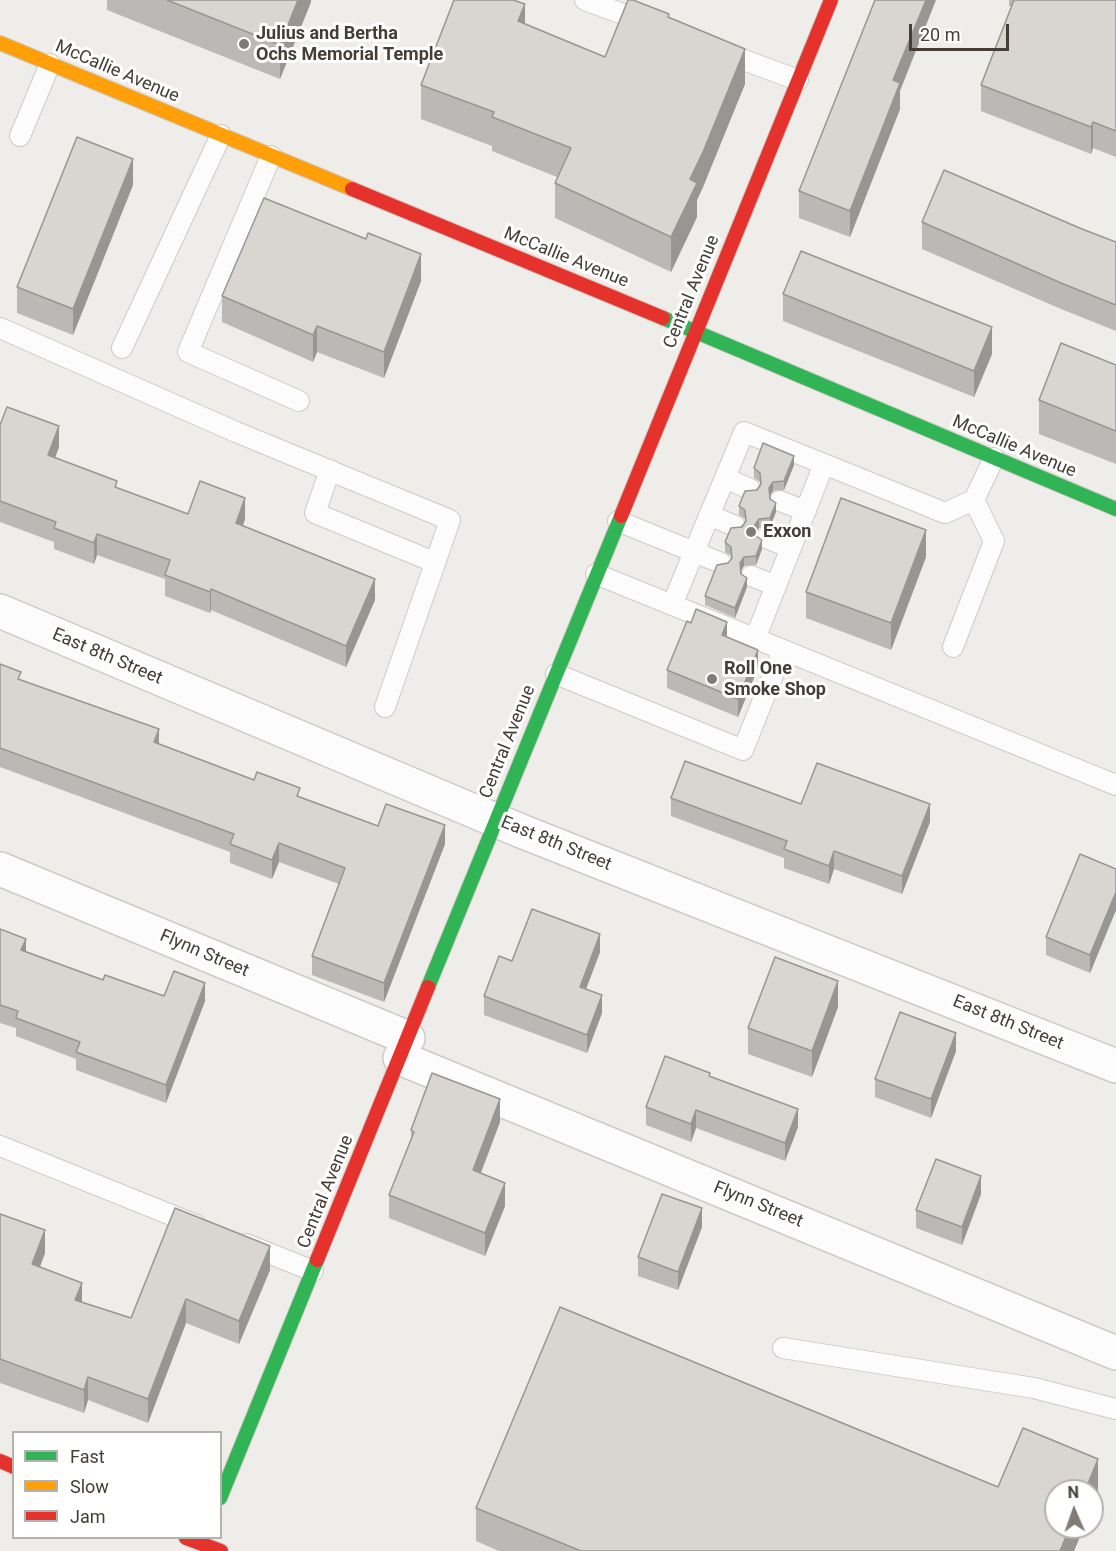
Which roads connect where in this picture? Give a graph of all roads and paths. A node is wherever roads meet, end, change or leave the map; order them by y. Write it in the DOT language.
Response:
graph roads {
  1 [pos="585,0"];
  2 [pos="831,0"];
  3 [pos="667,31"];
  4 [pos="0,43"];
  5 [pos="700,43"];
  6 [pos="51,64"];
  7 [pos="798,80"];
  8 [pos="221,135"];
  9 [pos="20,136"];
  10 [pos="271,156"];
  11 [pos="0,328"];
  12 [pos="695,331"];
  13 [pos="123,348"];
  14 [pos="299,401"];
  15 [pos="994,458"];
  16 [pos="824,464"];
  17 [pos="330,470"];
  18 [pos="725,478"];
  19 [pos="750,489"];
  20 [pos="974,500"];
  21 [pos="780,501"];
  22 [pos="1116,509"];
  23 [pos="806,511"];
  24 [pos="709,516"];
  25 [pos="618,521"];
  26 [pos="735,526"];
  27 [pos="766,538"];
  28 [pos="791,548"];
  29 [pos="694,553"];
  30 [pos="434,562"];
  31 [pos="721,563"];
  32 [pos="596,574"];
  33 [pos="751,576"];
  34 [pos="776,586"];
  35 [pos="672,605"];
  36 [pos="0,611"];
  37 [pos="755,639"];
  38 [pos="953,647"];
  39 [pos="783,650"];
  40 [pos="556,674"];
  41 [pos="385,707"];
  42 [pos="1116,785"];
  43 [pos="496,820"];
  44 [pos="0,869"];
  45 [pos="404,1048"];
  46 [pos="1116,1066"];
  47 [pos="0,1146"];
  48 [pos="313,1271"];
  49 [pos="783,1348"];
  50 [pos="1116,1353"];
  51 [pos="1116,1409"];
  52 [pos="222,1493"];
  53 [pos="202,1544"];
  54 [pos="221,1551"];
  1 -- 3 [label="lane"];
  2 -- 7 [label="main road, Central Avenue"];
  4 -- 6 [label="main road, McCallie Avenue"];
  5 -- 7 [label="lane"];
  6 -- 8 [label="main road, McCallie Avenue"];
  6 -- 9 [label="lane"];
  7 -- 12 [label="main road, Central Avenue"];
  8 -- 10 [label="main road, McCallie Avenue"];
  8 -- 13 [label="lane"];
  10 -- 12 [label="main road, McCallie Avenue"];
  10 -- 14 [label="lane"];
  11 -- 17 [label="lane"];
  12 -- 15 [label="main road, McCallie Avenue"];
  12 -- 25 [label="main road, Central Avenue"];
  15 -- 20 [label="lane"];
  15 -- 22 [label="main road, McCallie Avenue"];
  16 -- 18 [label="lane"];
  16 -- 20 [label="lane"];
  16 -- 23 [label="lane"];
  17 -- 30 [label="lane"];
  17 -- 30 [label="lane"];
  18 -- 19 [label="lane"];
  18 -- 24 [label="lane"];
  20 -- 38 [label="lane"];
  21 -- 23 [label="lane"];
  23 -- 28 [label="lane"];
  24 -- 26 [label="lane"];
  24 -- 29 [label="lane"];
  25 -- 29 [label="lane"];
  25 -- 32 [label="main road, Central Avenue"];
  27 -- 28 [label="lane"];
  28 -- 34 [label="lane"];
  29 -- 31 [label="lane"];
  29 -- 35 [label="lane"];
  30 -- 41 [label="lane"];
  32 -- 35 [label="lane"];
  32 -- 40 [label="main road, Central Avenue"];
  33 -- 34 [label="lane"];
  34 -- 37 [label="lane"];
  35 -- 37 [label="lane"];
  36 -- 43 [label="street, East 8th Street"];
  37 -- 39 [label="lane"];
  39 -- 40 [label="lane"];
  39 -- 42 [label="lane"];
  40 -- 43 [label="main road, Central Avenue"];
  43 -- 45 [label="main road, Central Avenue"];
  43 -- 46 [label="street, East 8th Street"];
  44 -- 45 [label="street, Flynn Street"];
  45 -- 48 [label="main road, Central Avenue"];
  45 -- 50 [label="street, Flynn Street"];
  47 -- 48 [label="lane"];
  48 -- 52 [label="main road, Central Avenue"];
  49 -- 51 [label="lane"];
  53 -- 54 [label="main road"];
}
